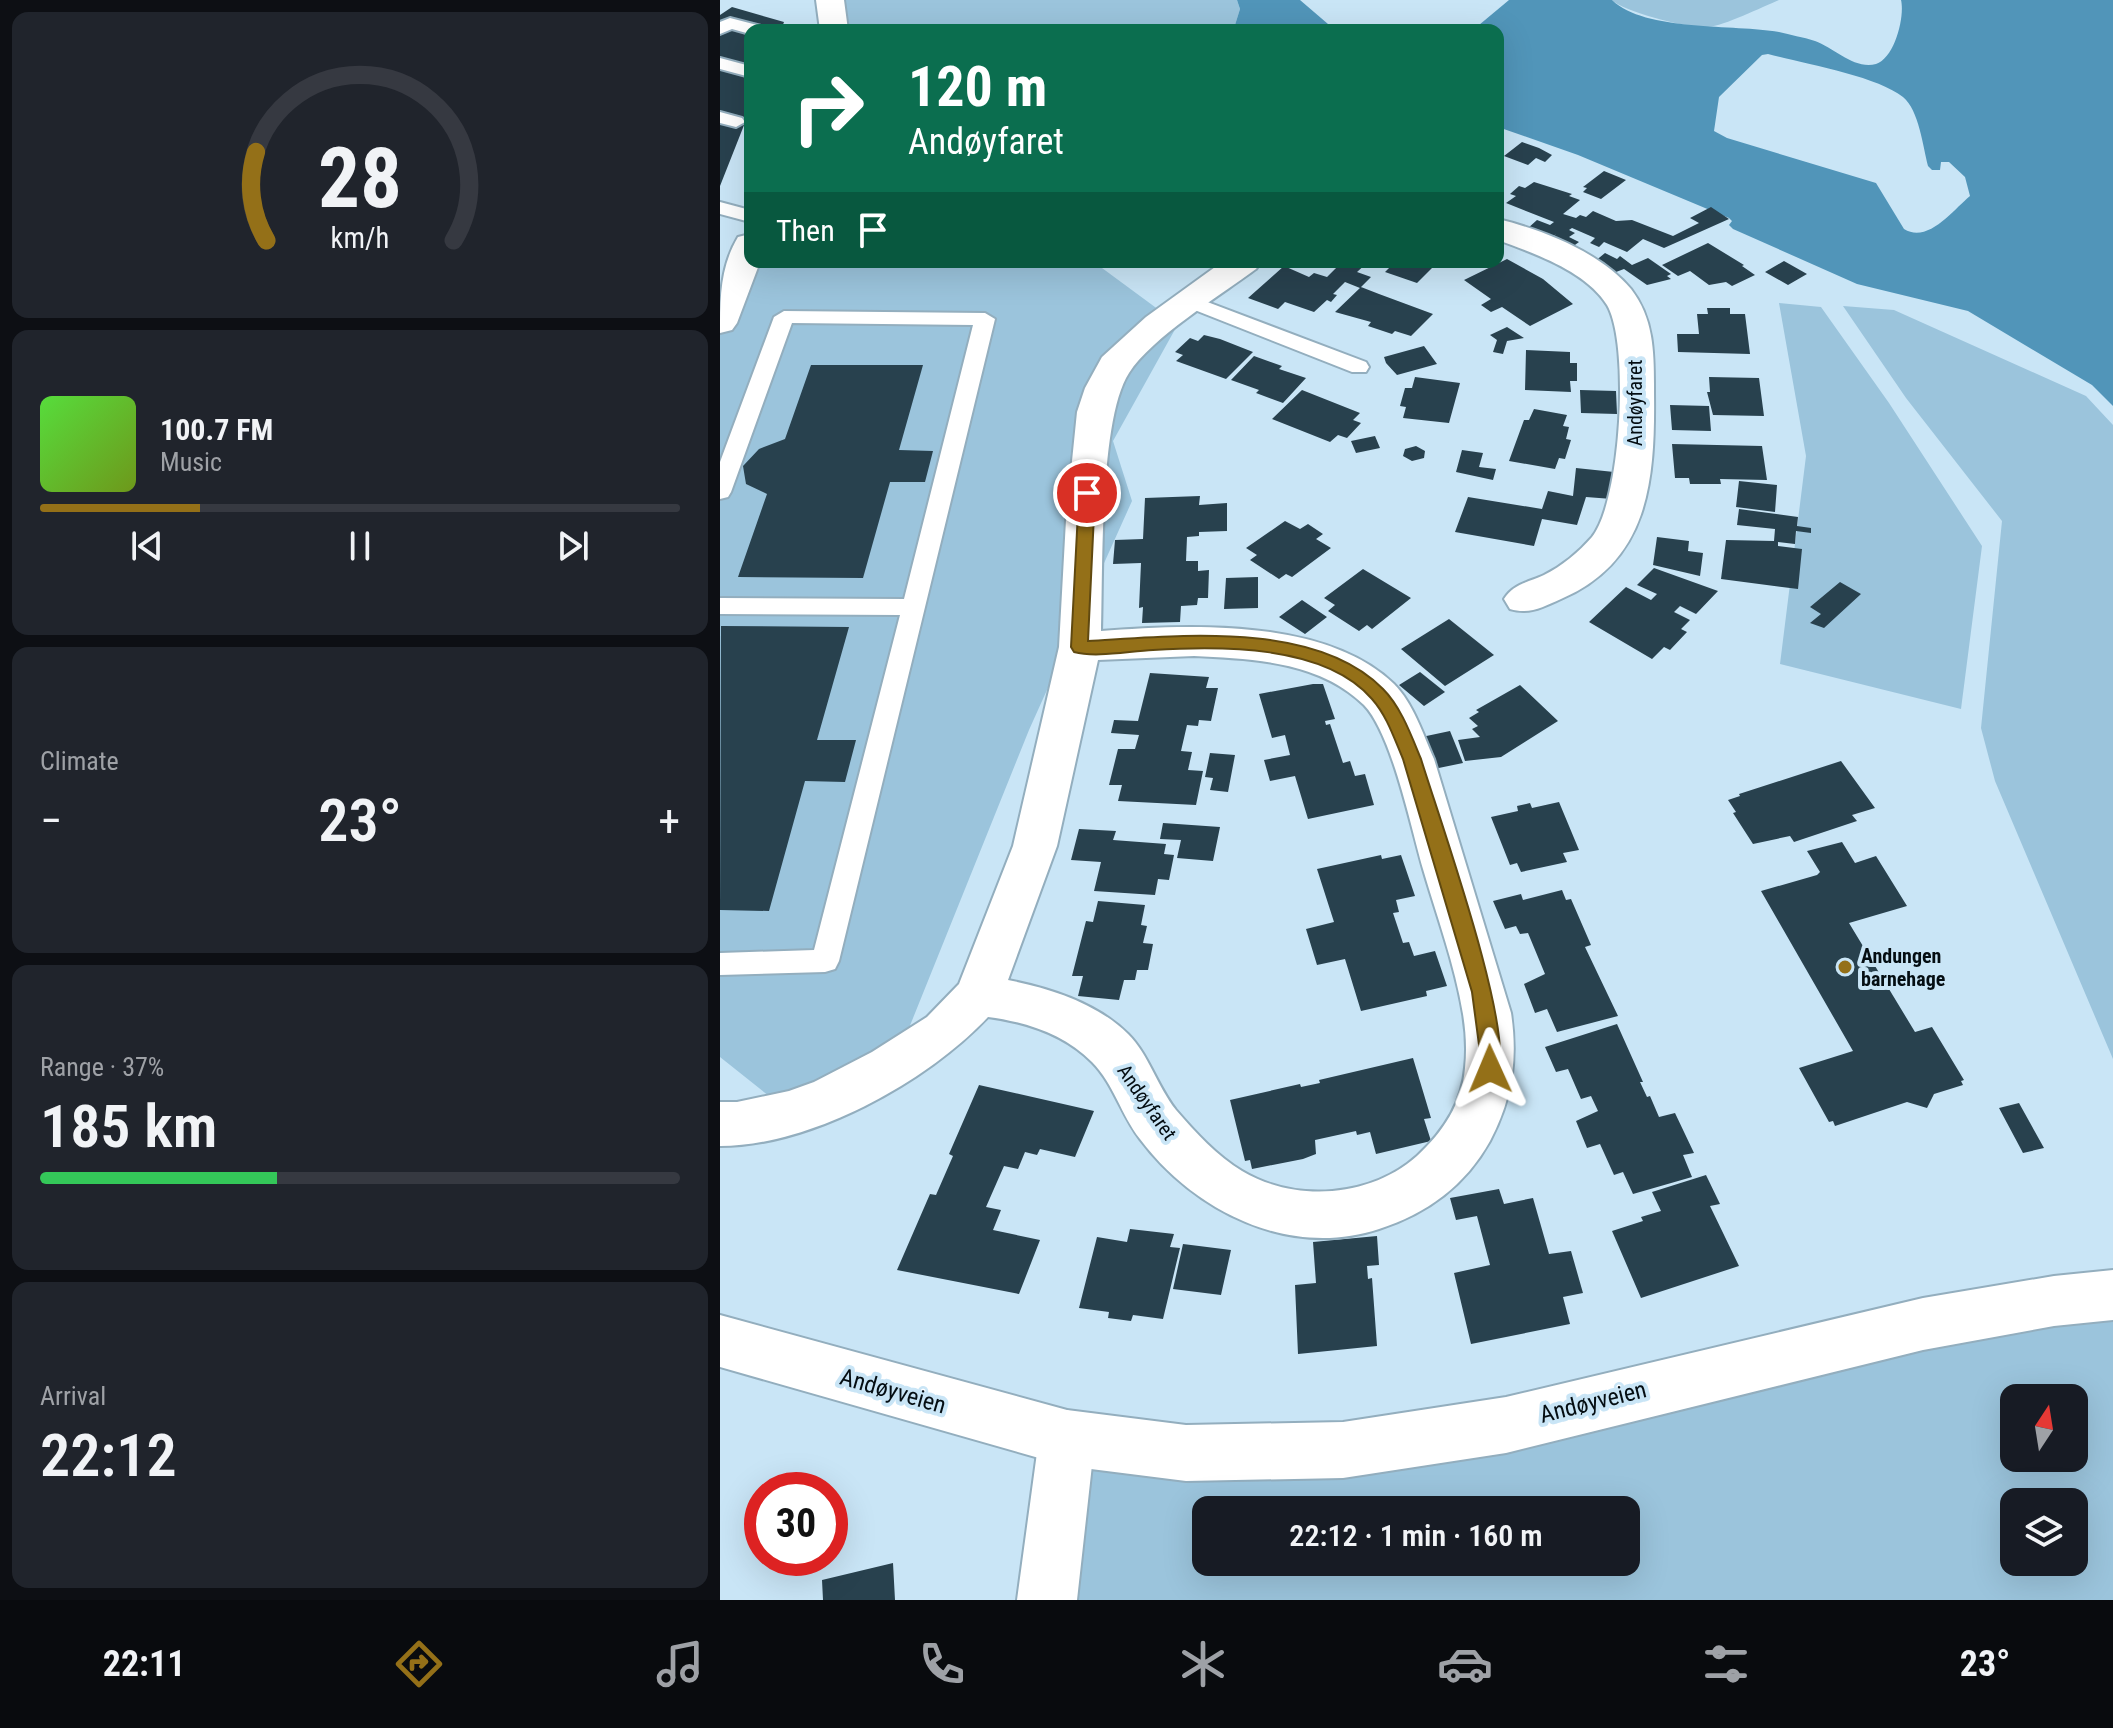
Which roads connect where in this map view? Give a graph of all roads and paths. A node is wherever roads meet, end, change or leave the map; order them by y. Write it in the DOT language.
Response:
graph roads {
  1 [pos="830,0"];
  2 [pos="833,24"];
  3 [pos="744,27"];
  4 [pos="720,29"];
  5 [pos="720,63"];
  6 [pos="744,70"];
  7 [pos="720,208"];
  8 [pos="744,215"];
  9 [pos="720,217"];
  10 [pos="744,217"];
  11 [pos="1504,231"];
  12 [pos="744,260"];
  13 [pos="1236,268"];
  14 [pos="1189,301"];
  15 [pos="720,323"];
  16 [pos="1359,367"];
  17 [pos="720,492"];
  18 [pos="1524,599"];
  19 [pos="720,606"];
  20 [pos="914,607"];
  21 [pos="1080,647"];
  22 [pos="720,964"];
  23 [pos="978,996"];
  24 [pos="720,1124"];
  25 [pos="2113,1295"];
  26 [pos="720,1341"];
  27 [pos="1067,1438"];
  28 [pos="1047,1600"];
  1 -- 2 [label="street"];
  3 -- 4 [label="lane"];
  5 -- 6 [label="lane"];
  7 -- 8 [label="lane"];
  9 -- 10 [label="lane"];
  11 -- 18 [label="street, Andøyfaret"];
  12 -- 15 [label="street"];
  13 -- 14 [label="street"];
  14 -- 16 [label="lane"];
  14 -- 21 [label="street"];
  17 -- 20 [label="lane"];
  19 -- 20 [label="lane"];
  20 -- 22 [label="lane"];
  21 -- 23 [label="street"];
  21 -- 23 [label="street, Andøyfaret"];
  23 -- 24 [label="street"];
  25 -- 27 [label="street, Andøyveien"];
  26 -- 27 [label="street, Andøyveien"];
  27 -- 28 [label="street"];
}
